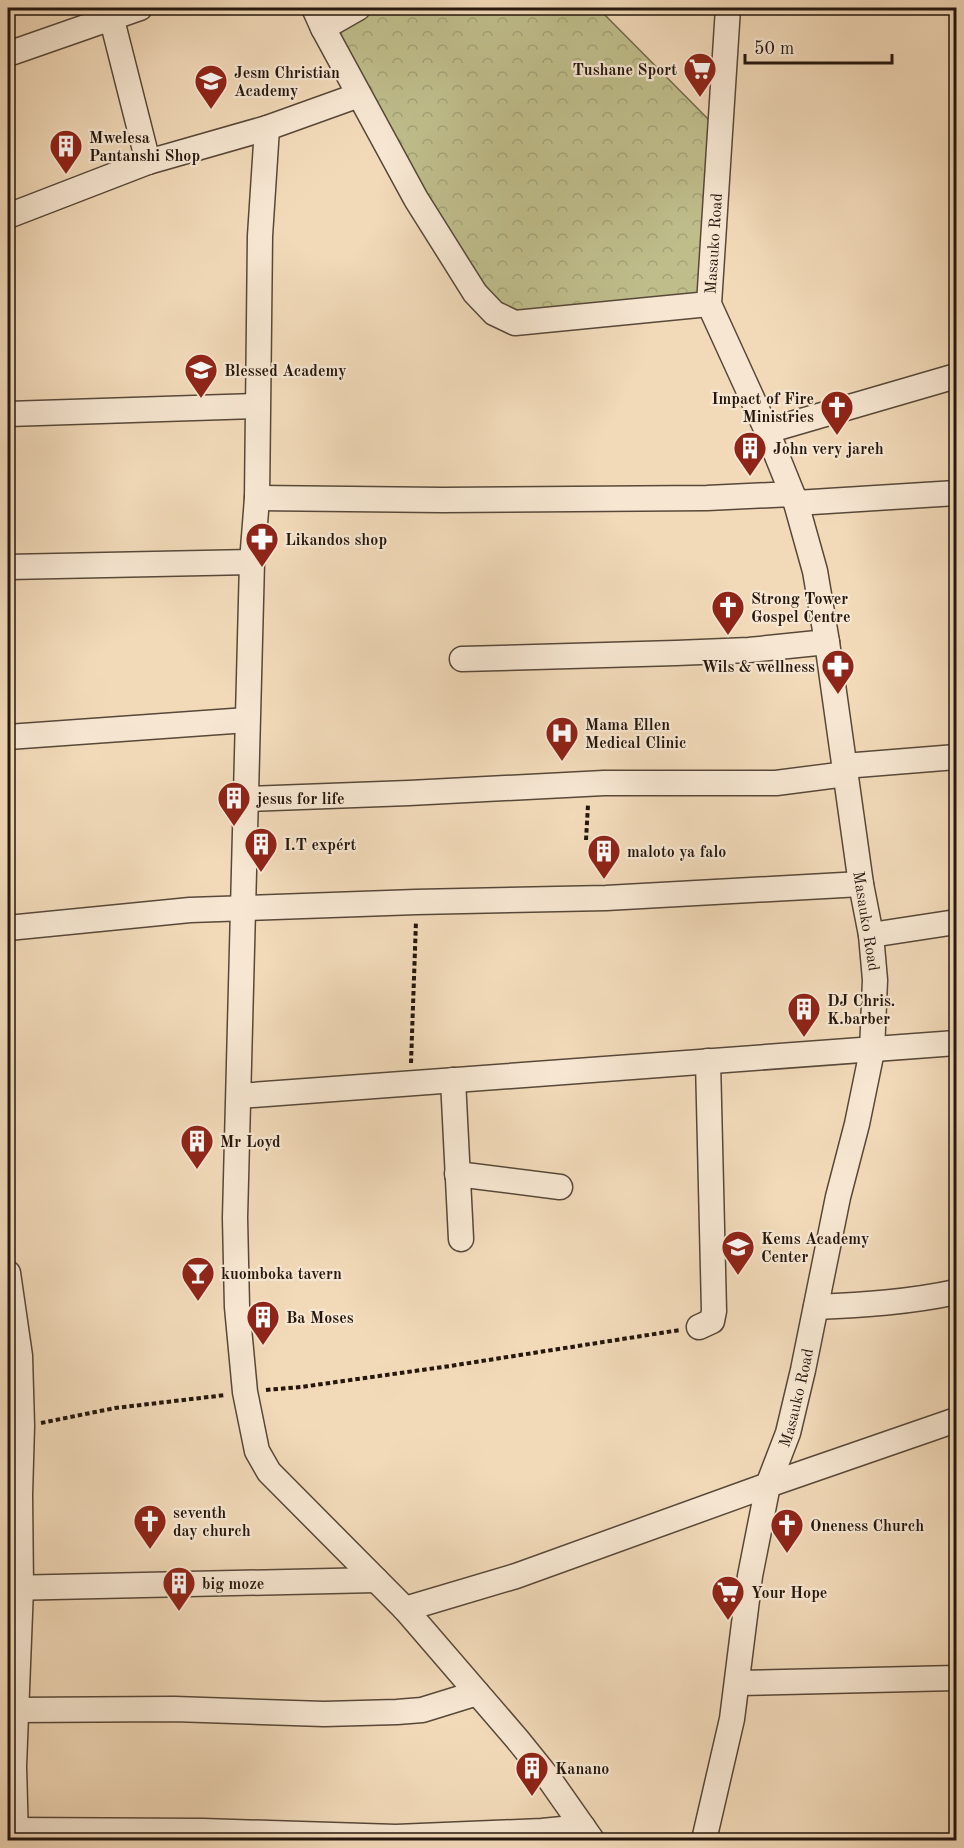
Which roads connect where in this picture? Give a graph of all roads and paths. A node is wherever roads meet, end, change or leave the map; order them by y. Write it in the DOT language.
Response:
graph roads {
  1 [pos="140,8"];
  2 [pos="358,8"];
  3 [pos="728,8"];
  4 [pos="111,12"];
  5 [pos="318,18"];
  6 [pos="8,54"];
  7 [pos="359,94"];
  8 [pos="267,128"];
  9 [pos="148,162"];
  10 [pos="8,216"];
  11 [pos="709,304"];
  12 [pos="957,375"];
  13 [pos="257,406"];
  14 [pos="8,414"];
  15 [pos="767,431"];
  16 [pos="957,493"];
  17 [pos="256,498"];
  18 [pos="794,498"];
  19 [pos="252,562"];
  20 [pos="8,567"];
  21 [pos="827,642"];
  22 [pos="462,658"];
  23 [pos="247,720"];
  24 [pos="8,737"];
  25 [pos="957,757"];
  26 [pos="845,770"];
  27 [pos="589,783"];
  28 [pos="246,798"];
  29 [pos="586,840"];
  30 [pos="861,884"];
  31 [pos="416,902"];
  32 [pos="243,910"];
  33 [pos="957,921"];
  34 [pos="8,928"];
  35 [pos="872,935"];
  36 [pos="957,1043"];
  37 [pos="872,1051"];
  38 [pos="708,1061"];
  39 [pos="453,1080"];
  40 [pos="410,1082"];
  41 [pos="239,1096"];
  42 [pos="457,1174"];
  43 [pos="560,1188"];
  44 [pos="461,1239"];
  45 [pos="8,1273"];
  46 [pos="957,1293"];
  47 [pos="816,1307"];
  48 [pos="699,1327"];
  49 [pos="245,1392"];
  50 [pos="957,1420"];
  51 [pos="22,1426"];
  52 [pos="768,1485"];
  53 [pos="376,1580"];
  54 [pos="14,1588"];
  55 [pos="405,1609"];
  56 [pos="957,1678"];
  57 [pos="738,1683"];
  58 [pos="477,1693"];
  59 [pos="15,1710"];
  60 [pos="13,1833"];
  61 [pos="588,1834"];
  62 [pos="704,1840"];
  1 -- 4 [label="street"];
  2 -- 5 [label="street"];
  3 -- 11 [label="street, Masauko Road"];
  4 -- 6 [label="street"];
  4 -- 9 [label="street"];
  5 -- 7 [label="street"];
  7 -- 8 [label="street"];
  7 -- 11 [label="street"];
  8 -- 9 [label="street"];
  8 -- 13 [label="street"];
  9 -- 10 [label="street"];
  11 -- 15 [label="street, Masauko Road"];
  12 -- 15 [label="street"];
  13 -- 14 [label="street"];
  13 -- 17 [label="street"];
  15 -- 18 [label="street, Masauko Road"];
  16 -- 18 [label="street"];
  17 -- 18 [label="street"];
  17 -- 19 [label="street"];
  18 -- 21 [label="street, Masauko Road"];
  19 -- 20 [label="street"];
  19 -- 23 [label="street"];
  21 -- 22 [label="street"];
  21 -- 26 [label="street, Masauko Road"];
  23 -- 24 [label="street"];
  23 -- 28 [label="street"];
  25 -- 26 [label="street"];
  26 -- 27 [label="street"];
  26 -- 30 [label="street, Masauko Road"];
  27 -- 28 [label="street"];
  27 -- 29 [label="path"];
  28 -- 32 [label="street"];
  30 -- 31 [label="street"];
  30 -- 35 [label="street, Masauko Road"];
  31 -- 32 [label="street"];
  31 -- 40 [label="path"];
  32 -- 34 [label="street"];
  32 -- 41 [label="street"];
  33 -- 35 [label="street"];
  35 -- 37 [label="street, Masauko Road"];
  36 -- 37 [label="street"];
  37 -- 38 [label="street"];
  37 -- 47 [label="street, Masauko Road"];
  38 -- 39 [label="street"];
  38 -- 48 [label="street"];
  39 -- 40 [label="street"];
  39 -- 42 [label="street"];
  40 -- 41 [label="street"];
  41 -- 49 [label="street"];
  42 -- 43 [label="street"];
  42 -- 44 [label="street"];
  45 -- 51 [label="street"];
  46 -- 47 [label="street"];
  47 -- 52 [label="street, Masauko Road"];
  48 -- 49 [label="path"];
  49 -- 51 [label="path"];
  49 -- 53 [label="street"];
  50 -- 52 [label="street"];
  51 -- 54 [label="street"];
  52 -- 55 [label="street"];
  52 -- 57 [label="street, Masauko Road"];
  53 -- 54 [label="street"];
  53 -- 55 [label="street"];
  54 -- 59 [label="street"];
  55 -- 58 [label="street"];
  56 -- 57 [label="street"];
  57 -- 62 [label="street, Masauko Road"];
  58 -- 59 [label="street"];
  58 -- 61 [label="street"];
  59 -- 60 [label="street"];
  60 -- 61 [label="street"];
}
